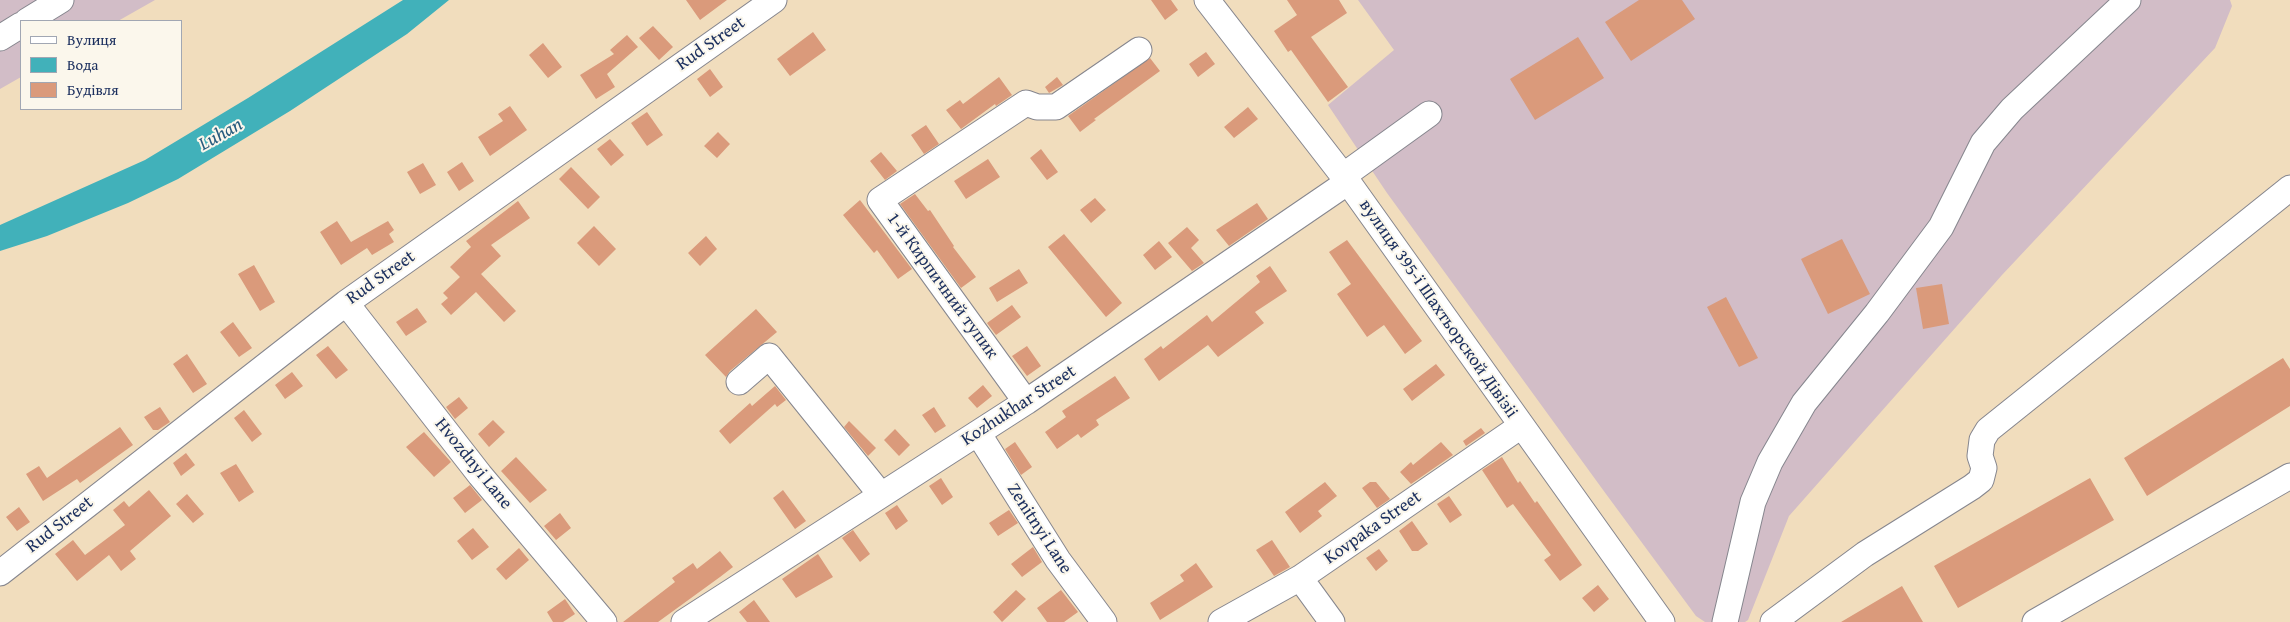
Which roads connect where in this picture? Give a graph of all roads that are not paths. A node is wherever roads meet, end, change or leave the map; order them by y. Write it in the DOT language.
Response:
graph roads {
  1 [pos="61,0"];
  2 [pos="774,0"];
  3 [pos="1207,0"];
  4 [pos="2128,0"];
  5 [pos="29,20"];
  6 [pos="20,25"];
  7 [pos="0,38"];
  8 [pos="1139,50"];
  9 [pos="1429,114"];
  10 [pos="1346,179"];
  11 [pos="2290,188"];
  12 [pos="346,303"];
  13 [pos="739,382"];
  14 [pos="1026,402"];
  15 [pos="1521,426"];
  16 [pos="978,433"];
  17 [pos="2290,476"];
  18 [pos="881,495"];
  19 [pos="0,573"];
  20 [pos="1300,578"];
  21 [pos="698,618"];
  22 [pos="604,622"];
  23 [pos="1104,622"];
  24 [pos="1221,622"];
  25 [pos="1332,622"];
  26 [pos="1662,622"];
  27 [pos="1724,622"];
  28 [pos="1773,622"];
  29 [pos="2035,622"];
  1 -- 5 [label="street"];
  2 -- 12 [label="street, Rud Street"];
  3 -- 10 [label="street, вулиця 395-ї Шахтьорской Дівізіі"];
  4 -- 27 [label="street"];
  6 -- 7 [label="street"];
  8 -- 14 [label="street, 1-й Кирпичний тупик"];
  9 -- 10 [label="street, Kozhukhar Street"];
  10 -- 14 [label="street, Kozhukhar Street"];
  10 -- 15 [label="street, вулиця 395-ї Шахтьорской Дівізіі"];
  11 -- 28 [label="street"];
  12 -- 19 [label="street, Rud Street"];
  12 -- 22 [label="street, Hvozdnyi Lane"];
  13 -- 18 [label="street"];
  14 -- 16 [label="street, Kozhukhar Street"];
  15 -- 20 [label="street, Kovpaka Street"];
  15 -- 26 [label="street, вулиця 395-ї Шахтьорской Дівізіі"];
  16 -- 18 [label="street, Kozhukhar Street"];
  16 -- 23 [label="street, Zenitnyi Lane"];
  17 -- 29 [label="street"];
  18 -- 21 [label="street, Kozhukhar Street"];
  20 -- 24 [label="street, Kovpaka Street"];
  20 -- 25 [label="street"];
}
